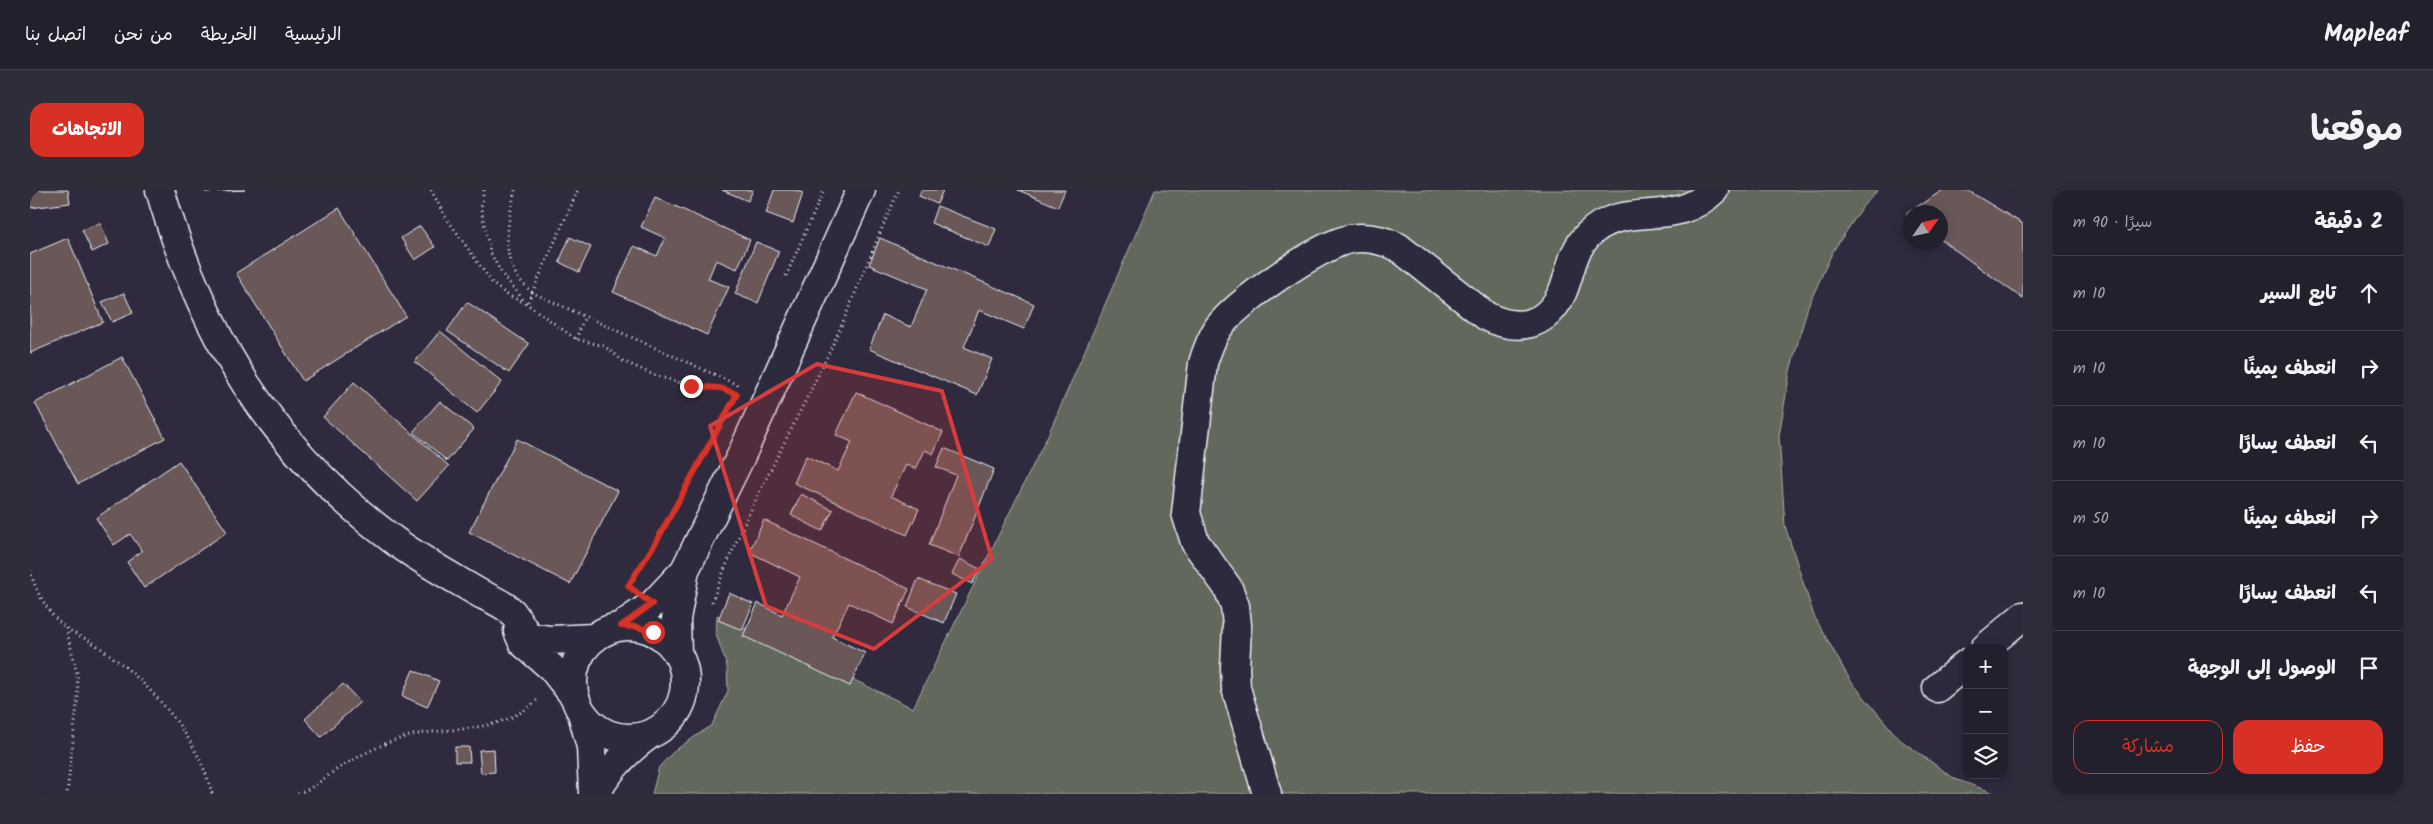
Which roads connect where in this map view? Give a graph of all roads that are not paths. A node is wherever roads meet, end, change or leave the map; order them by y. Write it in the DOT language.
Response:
graph roads {
  1 [pos="160,190"];
  2 [pos="861,190"];
  3 [pos="1714,190"];
  4 [pos="685,570"];
  5 [pos="510,611"];
  6 [pos="2023,616"];
  7 [pos="621,626"];
  8 [pos="594,638"];
  9 [pos="1990,644"];
  10 [pos="678,653"];
  11 [pos="1963,666"];
  12 [pos="1937,688"];
  13 [pos="572,696"];
  14 [pos="649,735"];
  15 [pos="595,794"];
  16 [pos="1267,794"];
  1 -- 5 [label="street"];
  2 -- 4 [label="street"];
  3 -- 16 [label="street"];
  4 -- 7 [label="street"];
  4 -- 10 [label="street"];
  5 -- 8 [label="street"];
  5 -- 13 [label="street"];
  6 -- 9 [label="street"];
  7 -- 8 [label="street"];
  7 -- 10 [label="street"];
  8 -- 13 [label="street"];
  10 -- 14 [label="street"];
  11 -- 12 [label="street"];
  13 -- 14 [label="street"];
  13 -- 15 [label="street"];
  14 -- 15 [label="street"];
}
